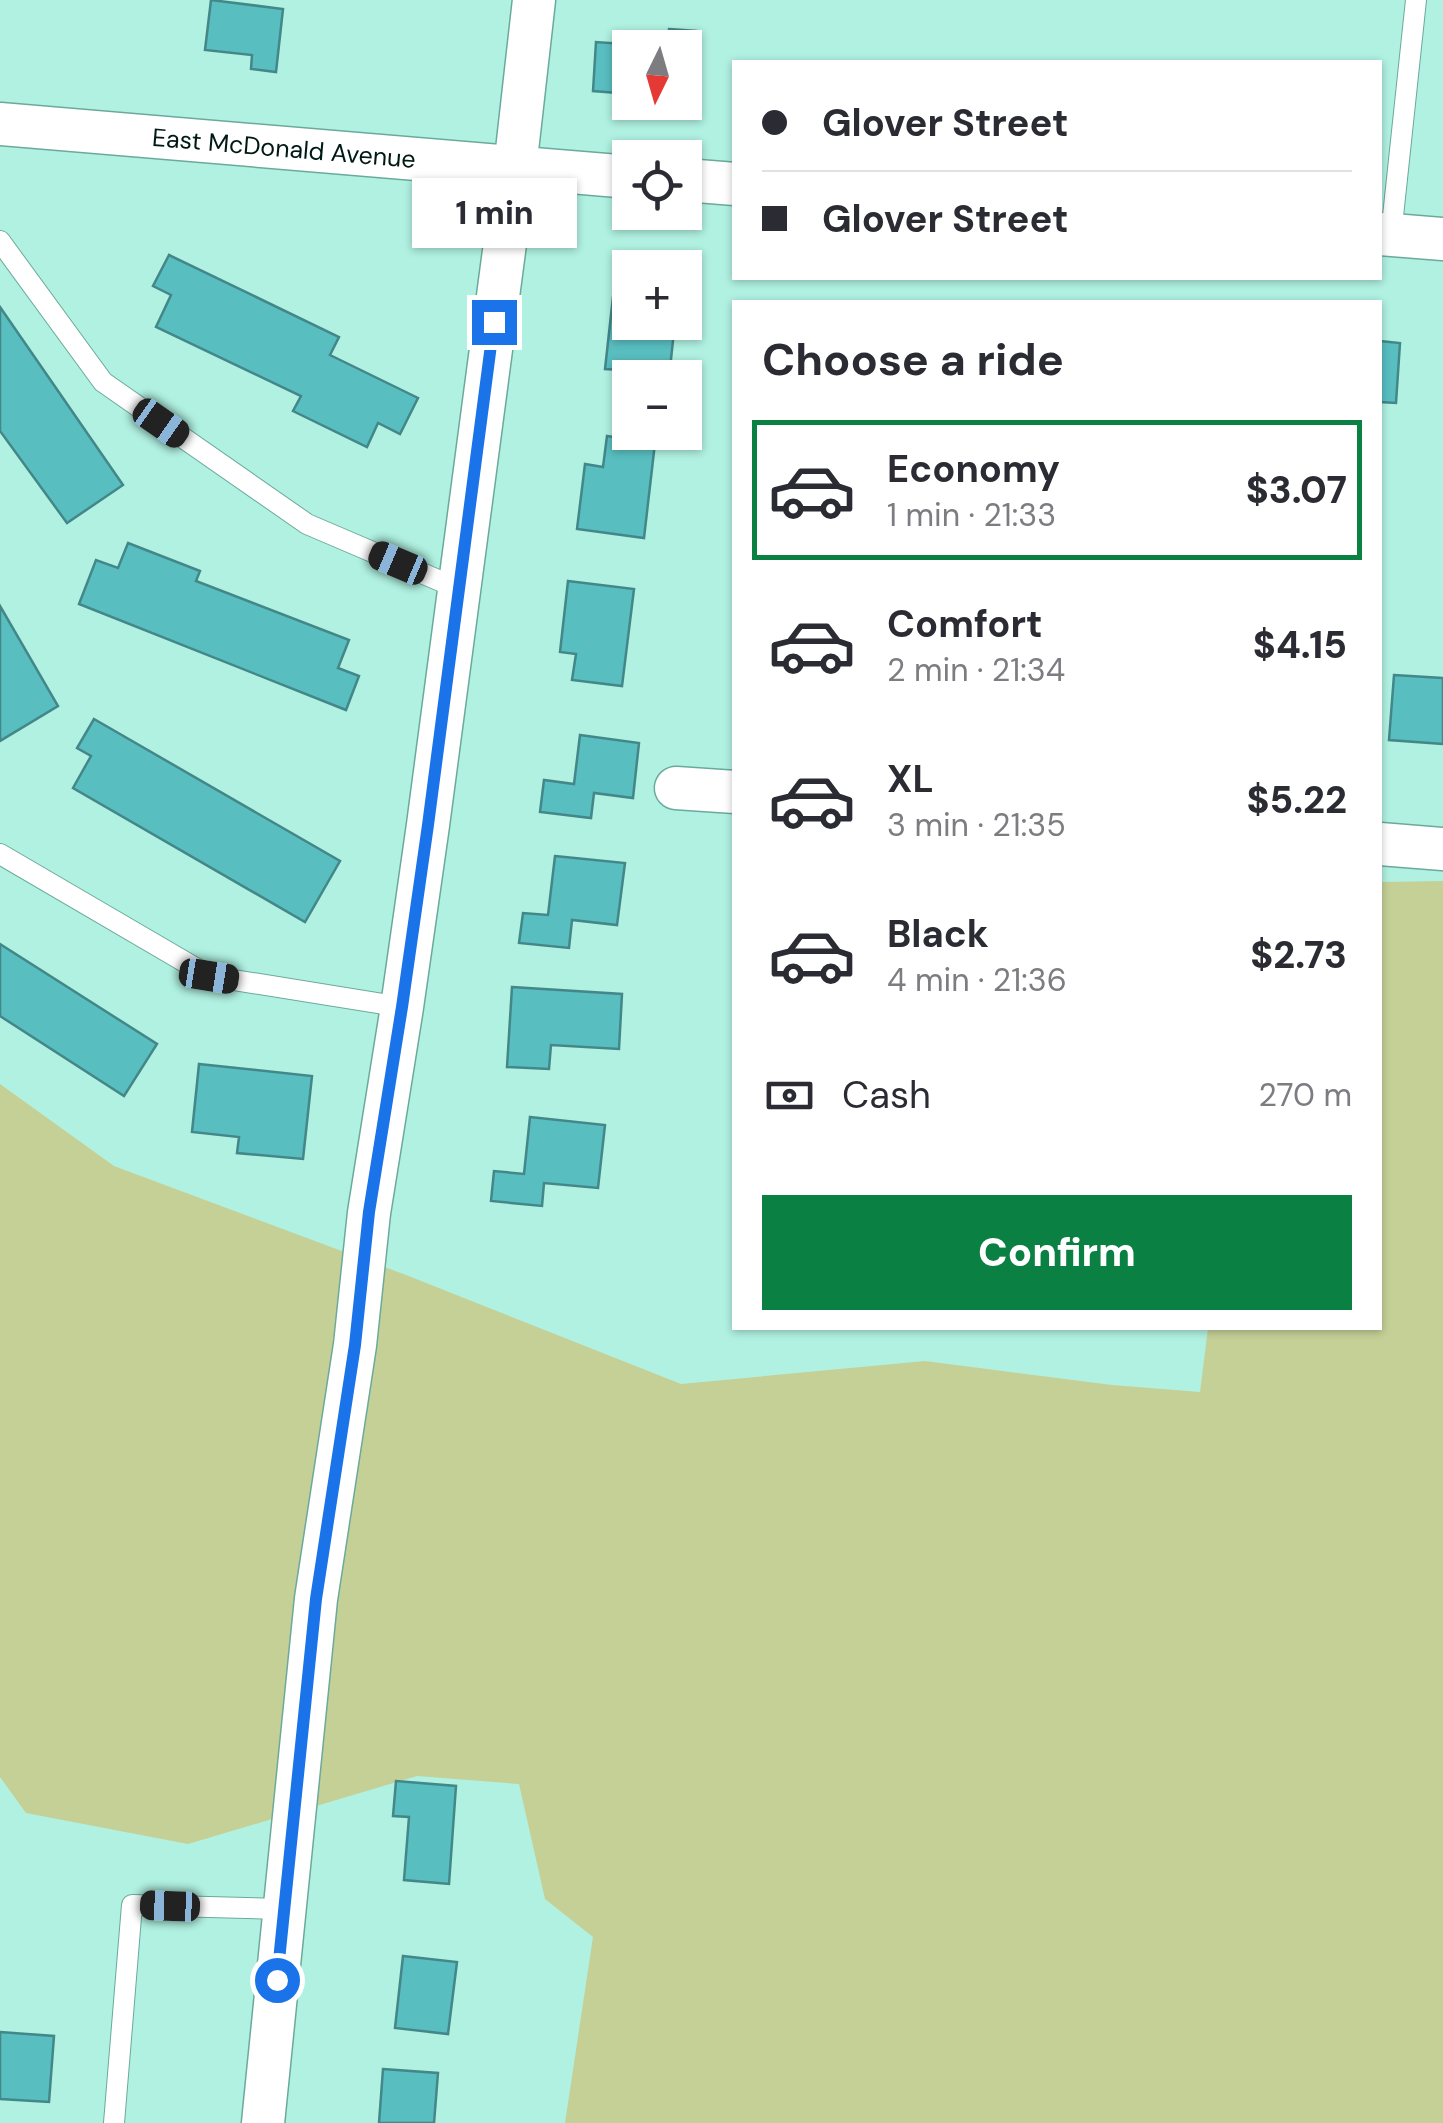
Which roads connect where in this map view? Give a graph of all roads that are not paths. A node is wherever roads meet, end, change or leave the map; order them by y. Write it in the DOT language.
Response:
graph roads {
  1 [pos="534,0"];
  2 [pos="1416,0"];
  3 [pos="0,124"];
  4 [pos="515,168"];
  5 [pos="612,175"];
  6 [pos="702,181"];
  7 [pos="732,184"];
  8 [pos="1385,234"];
  9 [pos="1443,239"];
  10 [pos="0,241"];
  11 [pos="459,590"];
  12 [pos="676,788"];
  13 [pos="732,792"];
  14 [pos="1382,844"];
  15 [pos="1443,849"];
  16 [pos="0,854"];
  17 [pos="402,1007"];
  18 [pos="284,1909"];
  19 [pos="114,2123"];
  20 [pos="263,2123"];
  1 -- 4 [label="street"];
  2 -- 8 [label="lane"];
  3 -- 4 [label="street, East McDonald Avenue"];
  4 -- 5 [label="street, East McDonald Avenue"];
  4 -- 11 [label="street"];
  6 -- 7 [label="street"];
  8 -- 9 [label="street"];
  10 -- 11 [label="lane"];
  11 -- 17 [label="street"];
  12 -- 13 [label="street"];
  14 -- 15 [label="street"];
  16 -- 17 [label="lane"];
  17 -- 18 [label="street"];
  18 -- 19 [label="lane"];
  18 -- 20 [label="street"];
}
